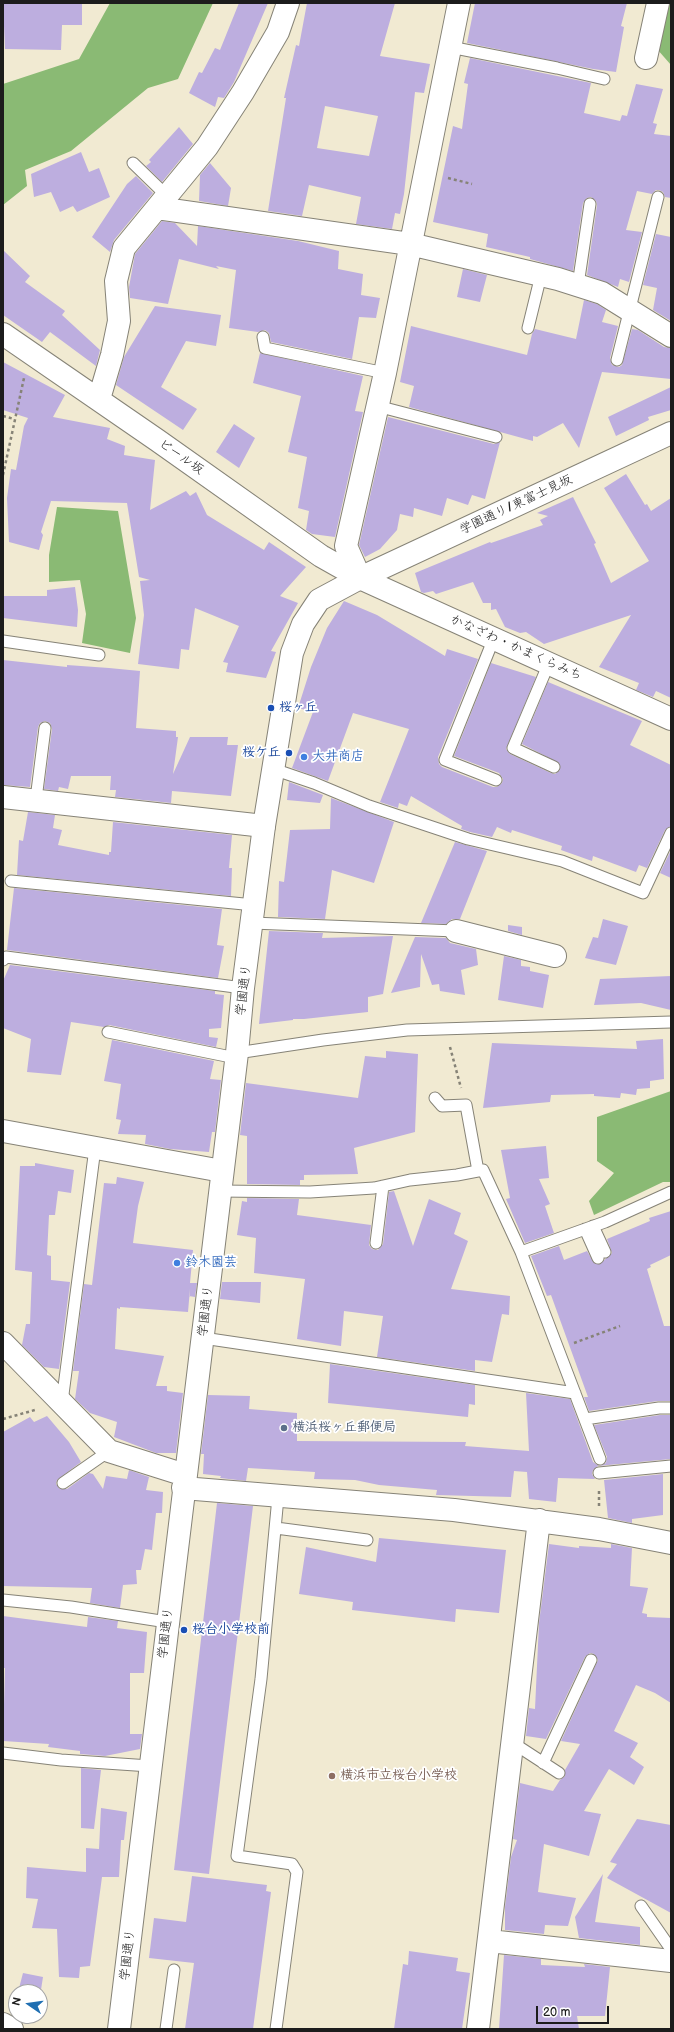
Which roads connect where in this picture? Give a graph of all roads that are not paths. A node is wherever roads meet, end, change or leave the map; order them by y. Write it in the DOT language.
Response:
graph roads {
  1 [pos="288,3"];
  2 [pos="459,3"];
  3 [pos="658,3"];
  4 [pos="450,47"];
  5 [pos="646,58"];
  6 [pos="604,79"];
  7 [pos="133,163"];
  8 [pos="658,197"];
  9 [pos="162,202"];
  10 [pos="590,204"];
  11 [pos="410,244"];
  12 [pos="541,275"];
  13 [pos="578,285"];
  14 [pos="630,311"];
  15 [pos="528,328"];
  16 [pos="3,334"];
  17 [pos="671,336"];
  18 [pos="264,337"];
  19 [pos="618,360"];
  20 [pos="384,373"];
  21 [pos="99,399"];
  22 [pos="377,406"];
  23 [pos="671,433"];
  24 [pos="496,437"];
  25 [pos="360,578"];
  26 [pos="494,638"];
  27 [pos="3,641"];
  28 [pos="99,655"];
  29 [pos="549,664"];
  30 [pos="671,719"];
  31 [pos="45,728"];
  32 [pos="554,767"];
  33 [pos="273,769"];
  34 [pos="496,780"];
  35 [pos="3,796"];
  36 [pos="36,799"];
  37 [pos="264,826"];
  38 [pos="671,833"];
  39 [pos="11,881"];
  40 [pos="254,914"];
  41 [pos="456,931"];
  42 [pos="555,956"];
  43 [pos="3,960"];
  44 [pos="243,988"];
  45 [pos="671,1022"];
  46 [pos="108,1032"];
  47 [pos="237,1055"];
  48 [pos="435,1098"];
  49 [pos="3,1131"];
  50 [pos="95,1148"];
  51 [pos="478,1171"];
  52 [pos="221,1181"];
  53 [pos="383,1186"];
  54 [pos="671,1192"];
  55 [pos="589,1227"];
  56 [pos="376,1243"];
  57 [pos="521,1252"];
  58 [pos="602,1255"];
  59 [pos="202,1338"];
  60 [pos="3,1343"];
  61 [pos="575,1392"];
  62 [pos="62,1402"];
  63 [pos="671,1408"];
  64 [pos="585,1419"];
  65 [pos="109,1451"];
  66 [pos="600,1459"];
  67 [pos="671,1466"];
  68 [pos="599,1473"];
  69 [pos="184,1481"];
  70 [pos="62,1483"];
  71 [pos="278,1497"];
  72 [pos="539,1520"];
  73 [pos="276,1528"];
  74 [pos="367,1540"];
  75 [pos="671,1543"];
  76 [pos="3,1600"];
  77 [pos="168,1622"];
  78 [pos="591,1660"];
  79 [pos="513,1743"];
  80 [pos="3,1753"];
  81 [pos="543,1763"];
  82 [pos="150,1766"];
  83 [pos="559,1773"];
  84 [pos="641,1906"];
  85 [pos="489,1941"];
  86 [pos="671,1949"];
  87 [pos="671,1961"];
  88 [pos="174,1970"];
  89 [pos="3,2024"];
  90 [pos="12,2029"];
  91 [pos="119,2029"];
  92 [pos="166,2029"];
  93 [pos="276,2029"];
  94 [pos="478,2029"];
  1 -- 9 [label="street"];
  2 -- 4 [label="street"];
  3 -- 5 [label="street"];
  4 -- 6 [label="lane"];
  4 -- 11 [label="street"];
  7 -- 9 [label="lane"];
  8 -- 14 [label="lane"];
  9 -- 11 [label="street"];
  9 -- 21 [label="street"];
  10 -- 13 [label="lane"];
  11 -- 12 [label="street"];
  11 -- 20 [label="street"];
  12 -- 13 [label="street"];
  12 -- 15 [label="lane"];
  13 -- 14 [label="street"];
  14 -- 17 [label="street"];
  14 -- 19 [label="lane"];
  16 -- 21 [label="street, ビール坂"];
  18 -- 20 [label="lane"];
  20 -- 22 [label="street"];
  21 -- 25 [label="street, ビール坂"];
  22 -- 24 [label="lane"];
  22 -- 25 [label="street"];
  23 -- 25 [label="street, 学園通り/東富士見坂"];
  25 -- 26 [label="street, かなざわ・かまくらみち"];
  25 -- 33 [label="street, 学園通り"];
  26 -- 29 [label="street, かなざわ・かまくらみち"];
  26 -- 34 [label="lane"];
  27 -- 28 [label="lane"];
  29 -- 30 [label="street, かなざわ・かまくらみち"];
  29 -- 32 [label="lane"];
  31 -- 36 [label="lane"];
  33 -- 37 [label="street, 学園通り"];
  33 -- 38 [label="lane"];
  35 -- 36 [label="street"];
  36 -- 37 [label="street"];
  37 -- 40 [label="street, 学園通り"];
  39 -- 40 [label="lane"];
  40 -- 41 [label="lane"];
  40 -- 44 [label="street, 学園通り"];
  41 -- 42 [label="street"];
  43 -- 44 [label="lane"];
  44 -- 47 [label="street, 学園通り"];
  45 -- 47 [label="lane"];
  46 -- 47 [label="lane"];
  47 -- 52 [label="street, 学園通り"];
  48 -- 51 [label="lane"];
  49 -- 50 [label="street"];
  50 -- 52 [label="street"];
  50 -- 62 [label="lane"];
  51 -- 53 [label="lane"];
  51 -- 57 [label="lane"];
  52 -- 53 [label="lane"];
  52 -- 59 [label="street, 学園通り"];
  53 -- 56 [label="lane"];
  54 -- 55 [label="lane"];
  55 -- 57 [label="lane"];
  55 -- 58 [label="lane"];
  57 -- 61 [label="lane"];
  59 -- 61 [label="lane"];
  59 -- 69 [label="street, 学園通り"];
  60 -- 62 [label="street"];
  61 -- 64 [label="lane"];
  62 -- 65 [label="street"];
  63 -- 64 [label="lane"];
  64 -- 66 [label="lane"];
  65 -- 69 [label="street"];
  65 -- 70 [label="lane"];
  67 -- 68 [label="lane"];
  69 -- 71 [label="street"];
  69 -- 77 [label="street, 学園通り"];
  71 -- 72 [label="street"];
  71 -- 73 [label="lane"];
  72 -- 75 [label="street"];
  72 -- 79 [label="street"];
  73 -- 74 [label="lane"];
  73 -- 93 [label="lane"];
  76 -- 77 [label="lane"];
  77 -- 82 [label="street, 学園通り"];
  78 -- 81 [label="lane"];
  79 -- 81 [label="lane"];
  79 -- 85 [label="street"];
  80 -- 82 [label="lane"];
  81 -- 83 [label="lane"];
  82 -- 91 [label="street, 学園通り"];
  84 -- 86 [label="lane"];
  85 -- 87 [label="street"];
  85 -- 94 [label="street"];
  88 -- 92 [label="lane"];
  89 -- 90 [label="street"];
}
